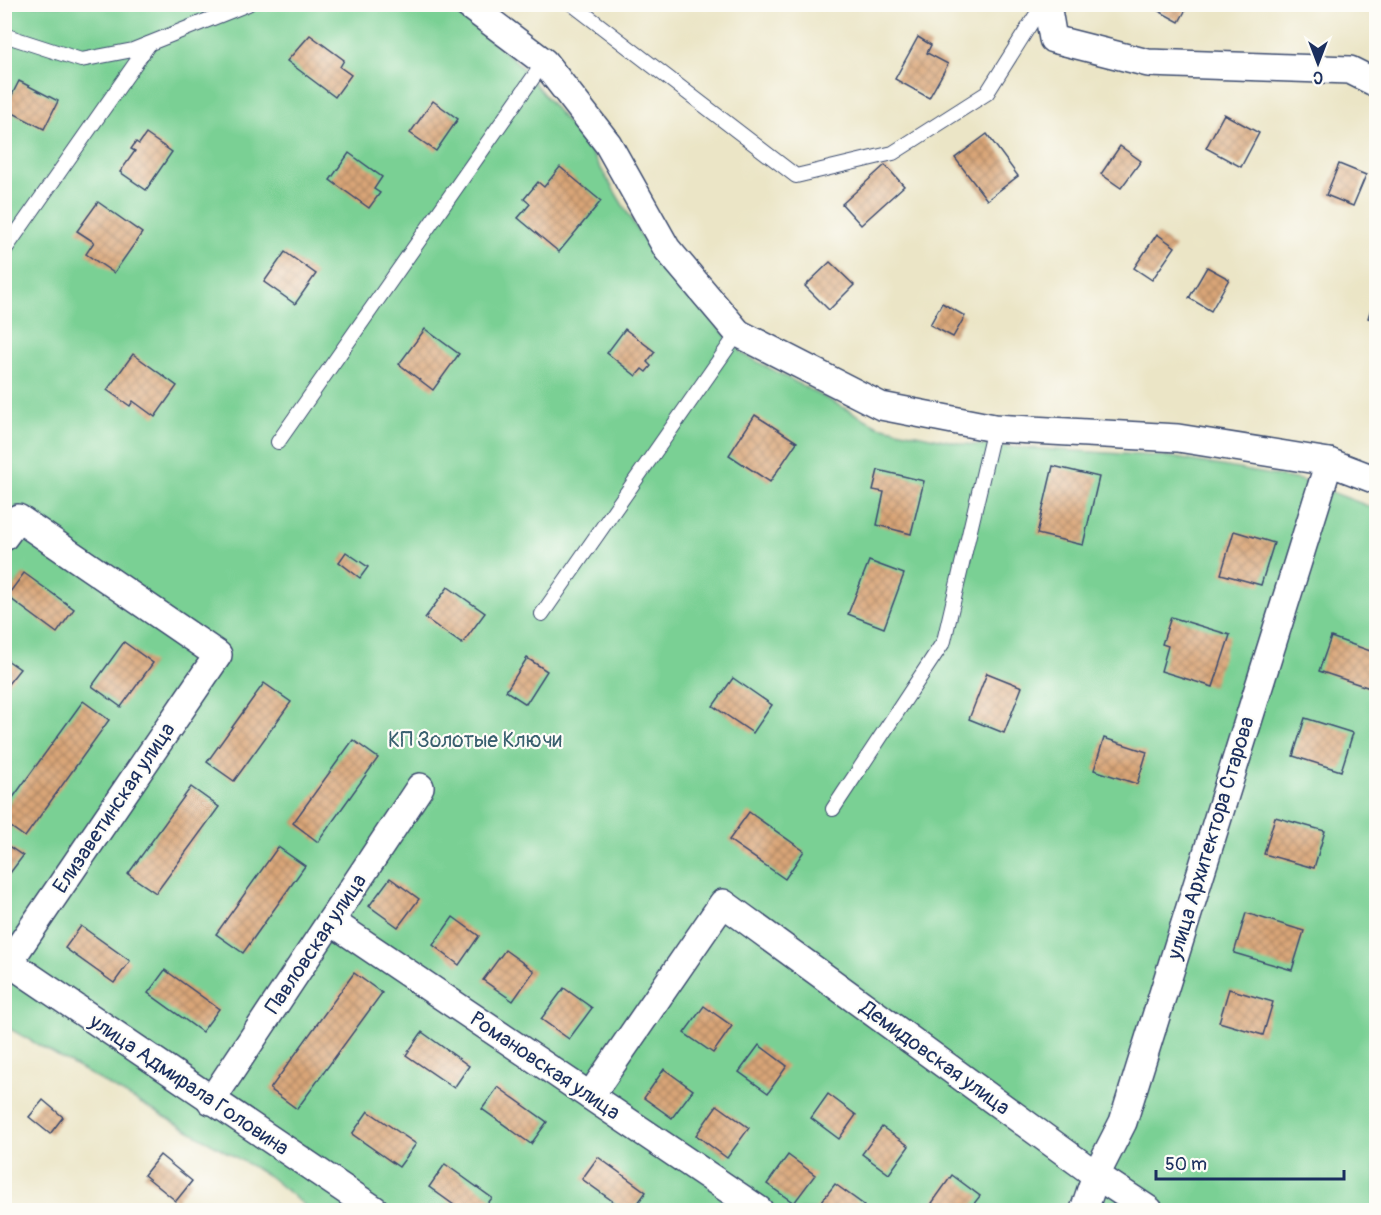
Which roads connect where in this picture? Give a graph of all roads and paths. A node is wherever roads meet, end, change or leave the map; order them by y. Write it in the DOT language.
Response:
graph roads {
  1 [pos="248,4"];
  2 [pos="466,4"];
  3 [pos="572,4"];
  4 [pos="1045,4"];
  5 [pos="4,35"];
  6 [pos="149,44"];
  7 [pos="544,62"];
  8 [pos="1377,83"];
  9 [pos="4,251"];
  10 [pos="738,333"];
  11 [pos="994,428"];
  12 [pos="278,442"];
  13 [pos="1329,462"];
  14 [pos="1377,480"];
  15 [pos="11,527"];
  16 [pos="542,614"];
  17 [pos="420,787"];
  18 [pos="833,809"];
  19 [pos="332,921"];
  20 [pos="7,961"];
  21 [pos="590,1096"];
  22 [pos="211,1101"];
  23 [pos="1096,1174"];
  24 [pos="375,1210"];
  25 [pos="759,1210"];
  26 [pos="1084,1210"];
  27 [pos="1149,1210"];
  1 -- 6 [label="lane"];
  2 -- 7 [label="street"];
  3 -- 4 [label="lane"];
  4 -- 8 [label="street"];
  5 -- 6 [label="lane"];
  6 -- 9 [label="lane"];
  7 -- 10 [label="street"];
  7 -- 12 [label="lane"];
  10 -- 11 [label="street"];
  10 -- 16 [label="lane"];
  11 -- 13 [label="street"];
  11 -- 18 [label="lane"];
  13 -- 14 [label="street"];
  13 -- 23 [label="street, улица Архитектора Старова"];
  15 -- 20 [label="street, Елизаветинская улица"];
  17 -- 19 [label="street, Павловская улица"];
  19 -- 21 [label="street, Романовская улица"];
  19 -- 22 [label="street, Павловская улица"];
  20 -- 22 [label="street, улица Адмирала Головина"];
  21 -- 23 [label="street, Демидовская улица"];
  21 -- 25 [label="street, Романовская улица"];
  22 -- 24 [label="street, улица Адмирала Головина"];
  23 -- 26 [label="street, улица Архитектора Старова"];
  23 -- 27 [label="street, Демидовская улица"];
}
